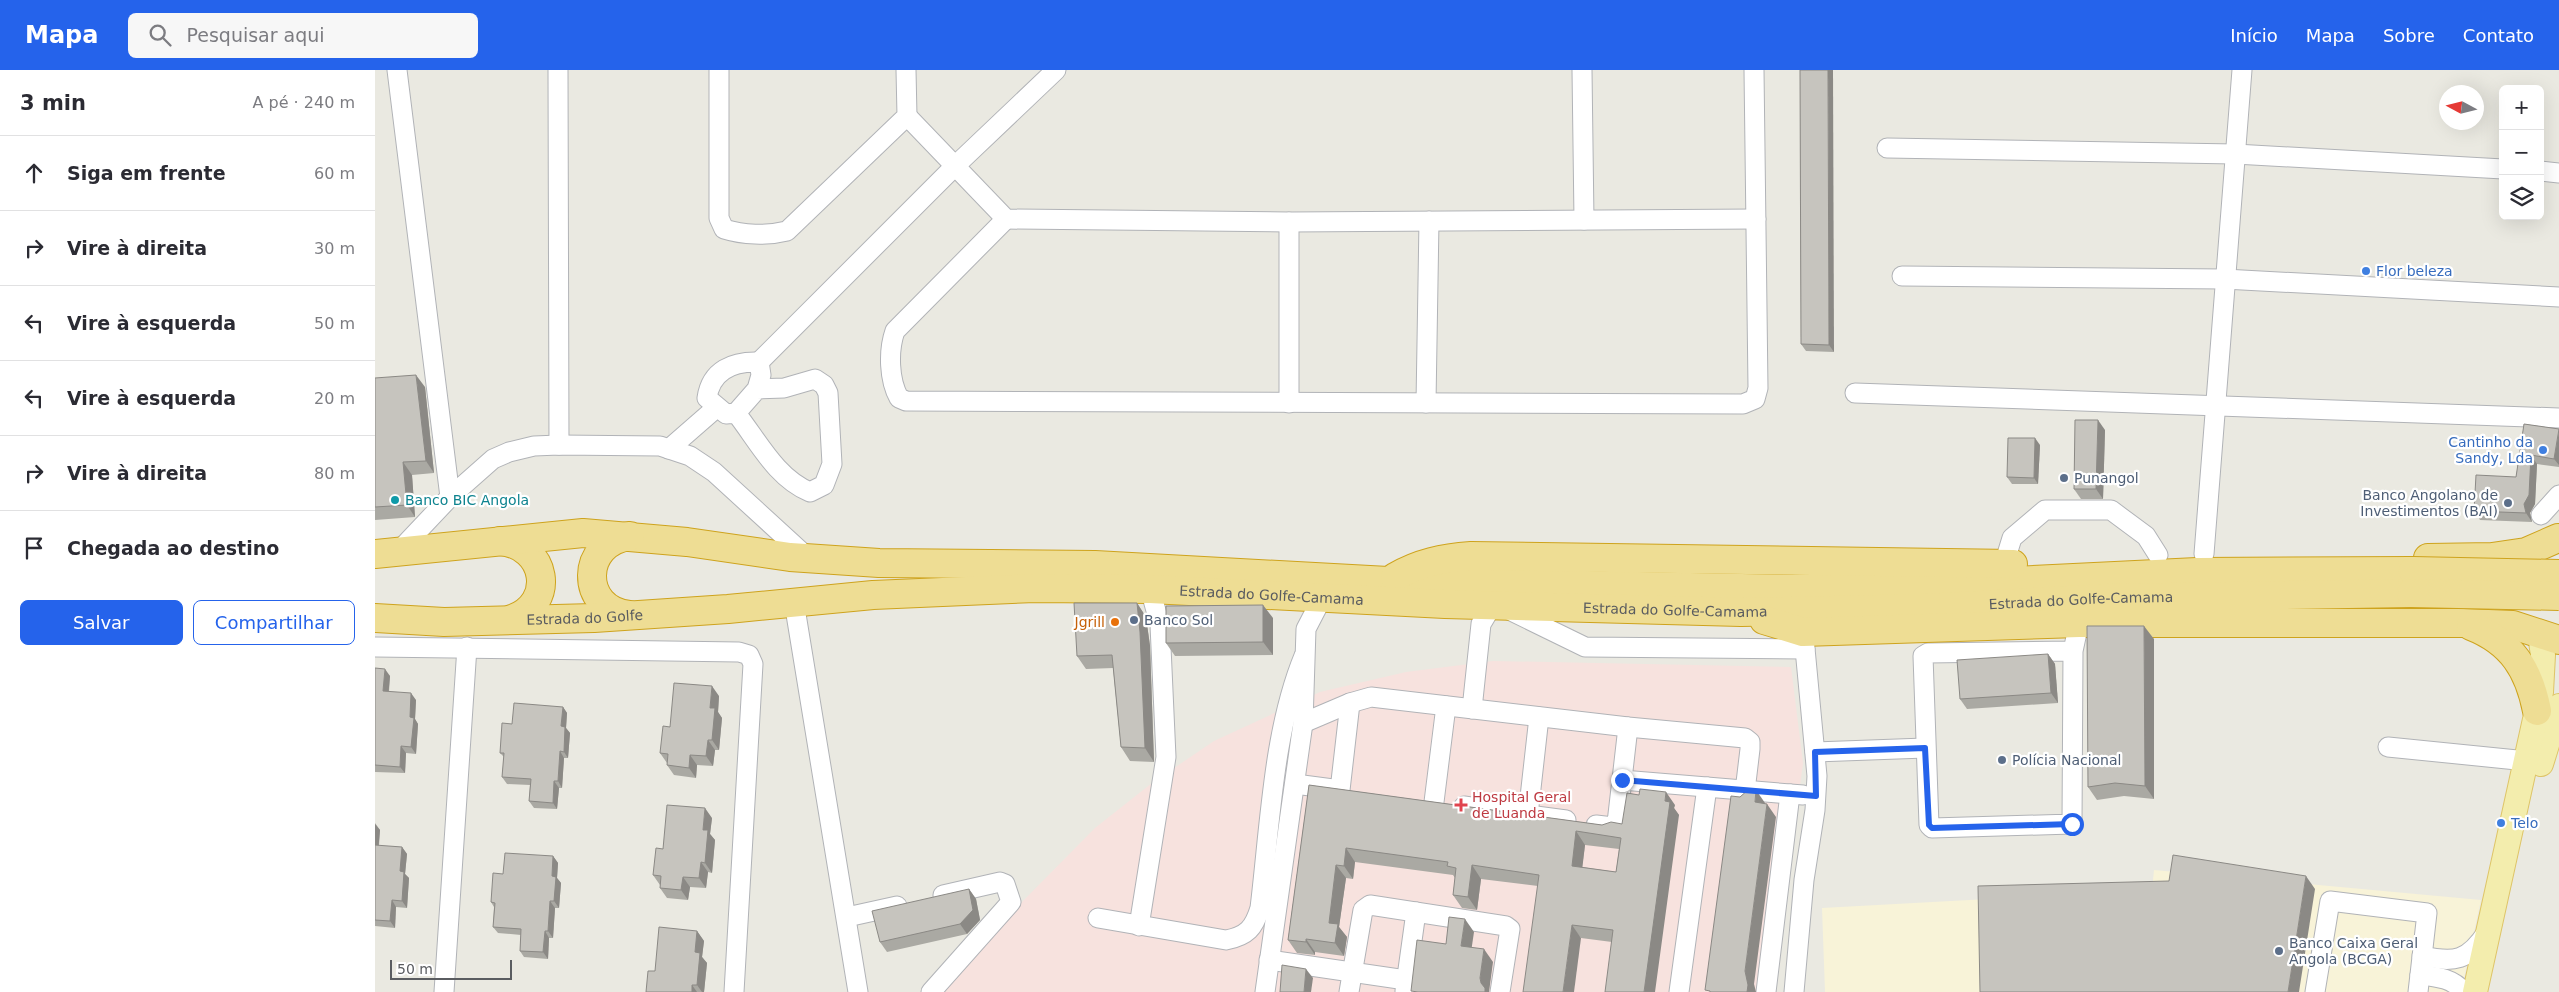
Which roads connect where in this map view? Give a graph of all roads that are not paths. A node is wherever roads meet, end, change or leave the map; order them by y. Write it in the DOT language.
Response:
graph roads {
  1 [pos="397,70"];
  2 [pos="559,70"];
  3 [pos="719,70"];
  4 [pos="906,70"];
  5 [pos="1056,70"];
  6 [pos="1582,70"];
  7 [pos="1754,70"];
  8 [pos="2241,70"];
  9 [pos="907,116"];
  10 [pos="1887,148"];
  11 [pos="2235,154"];
  12 [pos="955,166"];
  13 [pos="2499,169"];
  14 [pos="2544,171"];
  15 [pos="2559,173"];
  16 [pos="1756,219"];
  17 [pos="1007,220"];
  18 [pos="1584,220"];
  19 [pos="1429,221"];
  20 [pos="1289,222"];
  21 [pos="1902,276"];
  22 [pos="2224,279"];
  23 [pos="2559,297"];
  24 [pos="759,362"];
  25 [pos="757,389"];
  26 [pos="1855,394"];
  27 [pos="1289,403"];
  28 [pos="1427,403"];
  29 [pos="2215,405"];
  30 [pos="716,408"];
  31 [pos="736,413"];
  32 [pos="2559,418"];
  33 [pos="559,444"];
  34 [pos="669,449"];
  35 [pos="2559,495"];
  36 [pos="450,497"];
  37 [pos="2541,515"];
  38 [pos="630,536"];
  39 [pos="2559,538"];
  40 [pos="500,541"];
  41 [pos="387,553"];
  42 [pos="2204,554"];
  43 [pos="2158,555"];
  44 [pos="799,557"];
  45 [pos="2004,564"];
  46 [pos="2547,572"];
  47 [pos="1388,581"];
  48 [pos="2412,582"];
  49 [pos="1151,589"];
  50 [pos="1279,594"];
  51 [pos="2547,597"];
  52 [pos="1340,598"];
  53 [pos="794,602"];
  54 [pos="1445,604"];
  55 [pos="1499,605"];
  56 [pos="1741,612"];
  57 [pos="629,615"];
  58 [pos="375,618"];
  59 [pos="512,620"];
  60 [pos="2079,623"];
  61 [pos="2463,623"];
  62 [pos="1306,628"];
  63 [pos="1480,632"];
  64 [pos="2549,637"];
  65 [pos="1804,640"];
  66 [pos="375,647"];
  67 [pos="467,647"];
  68 [pos="2073,652"];
  69 [pos="1304,656"];
  70 [pos="1350,703"];
  71 [pos="1446,706"];
  72 [pos="1472,709"];
  73 [pos="2548,709"];
  74 [pos="1539,717"];
  75 [pos="1303,723"];
  76 [pos="1628,727"];
  77 [pos="2389,746"];
  78 [pos="1925,748"];
  79 [pos="1815,752"];
  80 [pos="2527,761"];
  81 [pos="1622,780"];
  82 [pos="1295,784"];
  83 [pos="1707,787"];
  84 [pos="1340,790"];
  85 [pos="1745,791"];
  86 [pos="1359,793"];
  87 [pos="1790,794"];
  88 [pos="1816,796"];
  89 [pos="1415,800"];
  90 [pos="1434,802"];
  91 [pos="1527,815"];
  92 [pos="1416,912"];
  93 [pos="847,917"];
  94 [pos="1097,918"];
  95 [pos="1139,926"];
  96 [pos="2488,931"];
  97 [pos="2422,956"];
  98 [pos="1269,960"];
  99 [pos="1353,971"];
  100 [pos="2419,984"];
  101 [pos="1405,986"];
  102 [pos="444,992"];
  103 [pos="734,992"];
  104 [pos="858,992"];
  105 [pos="931,992"];
  106 [pos="1265,992"];
  107 [pos="1349,992"];
  108 [pos="1500,992"];
  109 [pos="1679,992"];
  110 [pos="1766,992"];
  111 [pos="1794,992"];
  112 [pos="2315,992"];
  113 [pos="2464,992"];
  114 [pos="2475,992"];
  115 [pos="2489,992"];
  1 -- 36 [label="street"];
  2 -- 33 [label="street"];
  3 -- 9 [label="street"];
  4 -- 9 [label="street"];
  5 -- 12 [label="street"];
  6 -- 18 [label="street"];
  7 -- 16 [label="street"];
  8 -- 11 [label="street"];
  9 -- 12 [label="street"];
  10 -- 11 [label="street"];
  11 -- 13 [label="street"];
  11 -- 22 [label="street"];
  12 -- 17 [label="street"];
  12 -- 24 [label="street"];
  14 -- 15 [label="street"];
  16 -- 18 [label="street"];
  16 -- 28 [label="street"];
  17 -- 20 [label="street"];
  17 -- 27 [label="street"];
  18 -- 19 [label="street"];
  19 -- 20 [label="street"];
  19 -- 28 [label="street"];
  20 -- 27 [label="street"];
  21 -- 22 [label="street"];
  22 -- 23 [label="street"];
  22 -- 29 [label="street"];
  24 -- 25 [label="street"];
  24 -- 30 [label="street"];
  25 -- 31 [label="street"];
  25 -- 31 [label="street"];
  26 -- 29 [label="street"];
  27 -- 28 [label="street"];
  29 -- 32 [label="street"];
  29 -- 42 [label="street"];
  30 -- 31 [label="street"];
  30 -- 34 [label="street"];
  33 -- 34 [label="street"];
  33 -- 36 [label="street"];
  34 -- 44 [label="street"];
  35 -- 37 [label="street"];
  36 -- 41 [label="street"];
  38 -- 40 [label="highway"];
  38 -- 44 [label="highway"];
  38 -- 57 [label="highway"];
  39 -- 42 [label="highway"];
  39 -- 46 [label="highway"];
  40 -- 41 [label="highway"];
  40 -- 59 [label="highway"];
  42 -- 43 [label="highway"];
  43 -- 45 [label="highway"];
  43 -- 45 [label="street"];
  44 -- 47 [label="highway, Estrada do Golfe-Camama"];
  45 -- 47 [label="highway"];
  46 -- 48 [label="highway, Estrada do Golfe-Camama, bridge"];
  47 -- 48 [label="highway, Estrada do Golfe-Camama"];
  48 -- 51 [label="highway, Estrada do Golfe-Camama, bridge"];
  48 -- 56 [label="highway, Estrada do Golfe-Camama"];
  49 -- 50 [label="highway, Estrada do Golfe-Camama"];
  49 -- 53 [label="highway, Estrada do Golfe-Camama"];
  49 -- 95 [label="street"];
  50 -- 52 [label="highway, Estrada do Golfe-Camama"];
  50 -- 62 [label="street"];
  51 -- 64 [label="highway"];
  52 -- 54 [label="highway, Estrada do Golfe-Camama"];
  52 -- 62 [label="street"];
  53 -- 57 [label="highway, Estrada do Golfe"];
  53 -- 93 [label="street"];
  54 -- 55 [label="highway, Estrada do Golfe-Camama"];
  54 -- 63 [label="street"];
  55 -- 56 [label="highway, Estrada do Golfe-Camama"];
  55 -- 63 [label="street"];
  55 -- 65 [label="street"];
  56 -- 65 [label="highway"];
  57 -- 59 [label="highway, Estrada do Golfe"];
  58 -- 59 [label="highway, Estrada do Golfe"];
  60 -- 61 [label="highway"];
  60 -- 65 [label="highway"];
  60 -- 68 [label="street"];
  61 -- 64 [label="highway"];
  61 -- 73 [label="highway"];
  62 -- 69 [label="street"];
  63 -- 72 [label="street"];
  64 -- 73 [label="main road"];
  65 -- 79 [label="street"];
  66 -- 67 [label="street"];
  67 -- 102 [label="street"];
  67 -- 103 [label="street"];
  68 -- 78 [label="street"];
  68 -- 78 [label="street"];
  69 -- 75 [label="street"];
  69 -- 95 [label="street"];
  70 -- 71 [label="street"];
  70 -- 75 [label="street"];
  70 -- 84 [label="street"];
  71 -- 72 [label="street"];
  71 -- 90 [label="street"];
  72 -- 74 [label="street"];
  73 -- 80 [label="main road"];
  73 -- 115 [label="main road"];
  74 -- 76 [label="street"];
  74 -- 91 [label="street"];
  75 -- 82 [label="street"];
  76 -- 81 [label="street"];
  76 -- 85 [label="street"];
  77 -- 80 [label="street"];
  78 -- 79 [label="street"];
  79 -- 88 [label="street"];
  80 -- 96 [label="main road"];
  81 -- 83 [label="street"];
  81 -- 91 [label="street"];
  82 -- 84 [label="street"];
  82 -- 98 [label="street"];
  83 -- 85 [label="street"];
  83 -- 109 [label="street"];
  84 -- 86 [label="street"];
  85 -- 87 [label="street"];
  87 -- 88 [label="street"];
  87 -- 110 [label="street"];
  88 -- 111 [label="street"];
  89 -- 90 [label="street"];
  90 -- 91 [label="street"];
  92 -- 99 [label="street"];
  92 -- 101 [label="street"];
  92 -- 108 [label="street"];
  93 -- 104 [label="street"];
  93 -- 105 [label="street"];
  94 -- 95 [label="street"];
  96 -- 97 [label="street"];
  96 -- 114 [label="main road"];
  97 -- 100 [label="street"];
  97 -- 112 [label="street"];
  98 -- 99 [label="street"];
  98 -- 106 [label="street"];
  99 -- 101 [label="street"];
  99 -- 107 [label="street"];
  100 -- 113 [label="street"];
}
